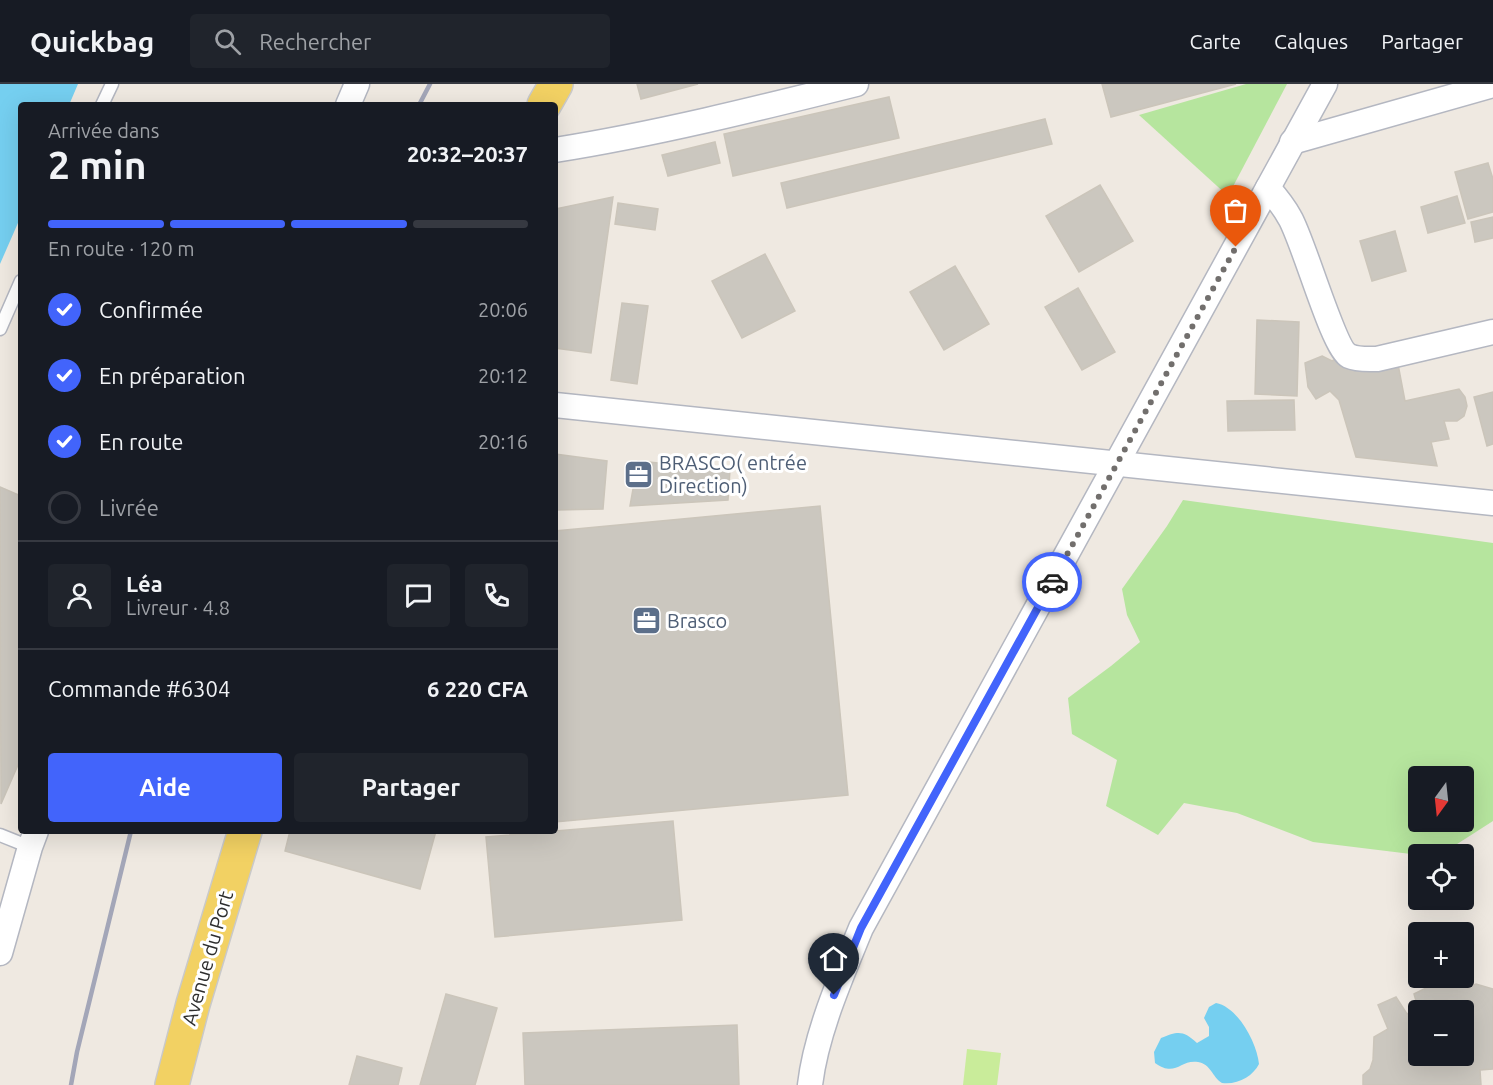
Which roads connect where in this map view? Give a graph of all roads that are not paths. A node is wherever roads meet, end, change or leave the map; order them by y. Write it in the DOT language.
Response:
graph roads {
  1 [pos="112,84"];
  2 [pos="357,84"];
  3 [pos="556,84"];
  4 [pos="856,84"];
  5 [pos="1325,84"];
  6 [pos="1493,85"];
  7 [pos="103,102"];
  8 [pos="349,102"];
  9 [pos="546,102"];
  10 [pos="1292,142"];
  11 [pos="558,150"];
  12 [pos="1268,188"];
  13 [pos="18,288"];
  14 [pos="0,328"];
  15 [pos="1493,332"];
  16 [pos="558,405"];
  17 [pos="1117,464"];
  18 [pos="1493,503"];
  19 [pos="244,834"];
  20 [pos="0,835"];
  21 [pos="33,839"];
  22 [pos="0,953"];
  23 [pos="172,1085"];
  24 [pos="810,1085"];
  1 -- 7 [label="lane"];
  2 -- 8 [label="street"];
  3 -- 9 [label="main road"];
  4 -- 11 [label="street"];
  5 -- 10 [label="street"];
  6 -- 10 [label="street"];
  10 -- 12 [label="street"];
  12 -- 15 [label="street"];
  12 -- 17 [label="street"];
  13 -- 14 [label="lane"];
  16 -- 17 [label="street"];
  17 -- 18 [label="street"];
  17 -- 24 [label="street"];
  19 -- 23 [label="main road, Avenue du Port"];
  20 -- 21 [label="lane"];
  21 -- 22 [label="street"];
}
